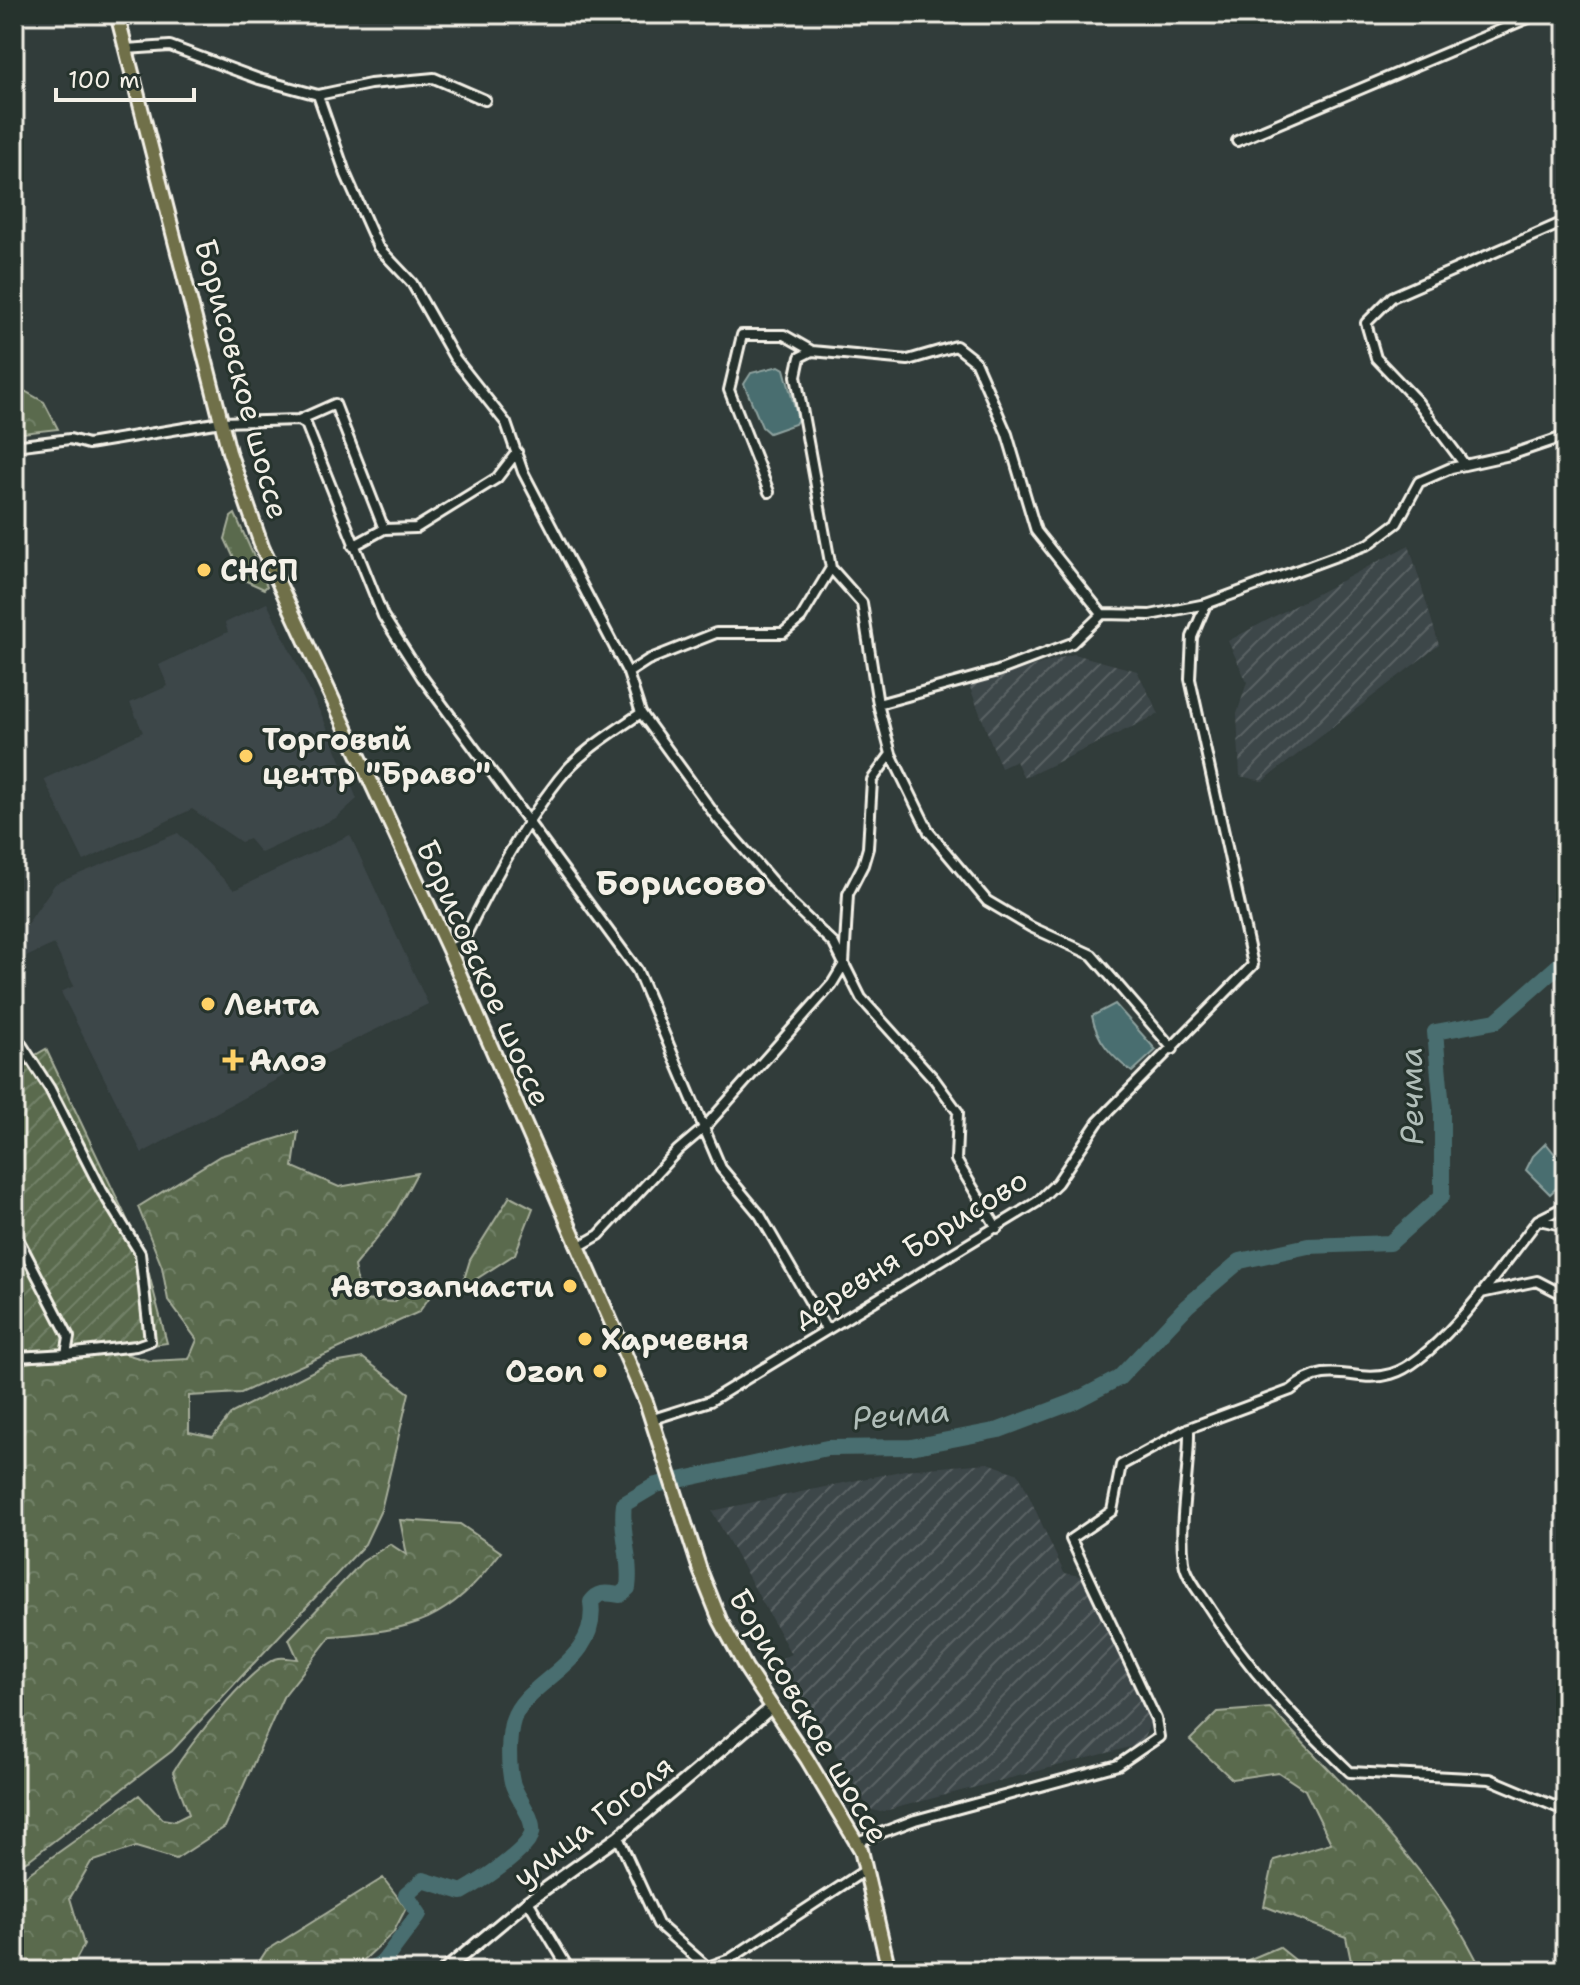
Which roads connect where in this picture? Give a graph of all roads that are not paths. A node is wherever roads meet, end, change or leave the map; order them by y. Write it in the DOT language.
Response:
graph roads {
  1 [pos="117,14"];
  2 [pos="1538,14"];
  3 [pos="126,49"];
  4 [pos="318,95"];
  5 [pos="485,100"];
  6 [pos="1237,141"];
  7 [pos="1566,221"];
  8 [pos="812,351"];
  9 [pos="299,420"];
  10 [pos="221,422"];
  11 [pos="1566,436"];
  12 [pos="14,446"];
  13 [pos="517,452"];
  14 [pos="1465,465"];
  15 [pos="769,492"];
  16 [pos="384,529"];
  17 [pos="353,546"];
  18 [pos="831,568"];
  19 [pos="1206,604"];
  20 [pos="1102,614"];
  21 [pos="628,673"];
  22 [pos="878,704"];
  23 [pos="641,713"];
  24 [pos="891,754"];
  25 [pos="530,824"];
  26 [pos="449,950"];
  27 [pos="844,964"];
  28 [pos="14,1033"];
  29 [pos="1173,1049"];
  30 [pos="704,1128"];
  31 [pos="1566,1202"];
  32 [pos="1538,1220"];
  33 [pos="1566,1226"];
  34 [pos="997,1228"];
  35 [pos="14,1231"];
  36 [pos="578,1247"];
  37 [pos="1481,1293"];
  38 [pos="1566,1296"];
  39 [pos="826,1329"];
  40 [pos="66,1354"];
  41 [pos="15,1355"];
  42 [pos="653,1419"];
  43 [pos="1189,1428"];
  44 [pos="772,1707"];
  45 [pos="1566,1811"];
  46 [pos="618,1837"];
  47 [pos="857,1842"];
  48 [pos="867,1869"];
  49 [pos="528,1901"];
  50 [pos="707,1967"];
  51 [pos="444,1971"];
  52 [pos="570,1971"];
  53 [pos="696,1971"];
  54 [pos="889,1971"];
  1 -- 3 [label="main road, Борисовское шоссе"];
  2 -- 6 [label="street"];
  3 -- 4 [label="street"];
  3 -- 10 [label="main road, Борисовское шоссе"];
  4 -- 5 [label="street"];
  4 -- 13 [label="street"];
  7 -- 14 [label="street"];
  8 -- 15 [label="street"];
  8 -- 18 [label="street"];
  8 -- 20 [label="street"];
  9 -- 10 [label="street"];
  9 -- 16 [label="street"];
  9 -- 17 [label="street"];
  10 -- 12 [label="street"];
  10 -- 26 [label="main road, Борисовское шоссе"];
  11 -- 14 [label="street"];
  13 -- 16 [label="street"];
  13 -- 21 [label="street"];
  14 -- 19 [label="street"];
  16 -- 17 [label="street"];
  17 -- 25 [label="street"];
  18 -- 21 [label="street"];
  18 -- 22 [label="street"];
  19 -- 20 [label="street"];
  19 -- 29 [label="street, деревня Борисово"];
  20 -- 22 [label="street"];
  21 -- 23 [label="street"];
  22 -- 24 [label="street"];
  23 -- 25 [label="street"];
  23 -- 27 [label="street"];
  24 -- 27 [label="street"];
  24 -- 29 [label="street"];
  25 -- 26 [label="street"];
  25 -- 30 [label="street"];
  26 -- 36 [label="main road, Борисовское шоссе"];
  27 -- 30 [label="street"];
  27 -- 34 [label="street"];
  28 -- 40 [label="street"];
  29 -- 34 [label="street, деревня Борисово"];
  30 -- 36 [label="street"];
  30 -- 39 [label="street"];
  31 -- 32 [label="street"];
  32 -- 33 [label="street"];
  32 -- 37 [label="street"];
  34 -- 39 [label="street, деревня Борисово"];
  35 -- 40 [label="street"];
  36 -- 42 [label="main road, Борисовское шоссе"];
  37 -- 38 [label="street"];
  37 -- 43 [label="street"];
  39 -- 42 [label="street, деревня Борисово"];
  40 -- 41 [label="street"];
  42 -- 44 [label="main road, Борисовское шоссе"];
  43 -- 45 [label="street"];
  43 -- 47 [label="street"];
  44 -- 46 [label="street, улица Гоголя"];
  44 -- 47 [label="main road, Борисовское шоссе"];
  46 -- 49 [label="street, улица Гоголя"];
  46 -- 50 [label="street"];
  47 -- 48 [label="main road, Борисовское шоссе"];
  48 -- 50 [label="street"];
  48 -- 54 [label="main road, Борисовское шоссе"];
  49 -- 51 [label="street, улица Гоголя"];
  49 -- 52 [label="street"];
  50 -- 53 [label="street"];
}
